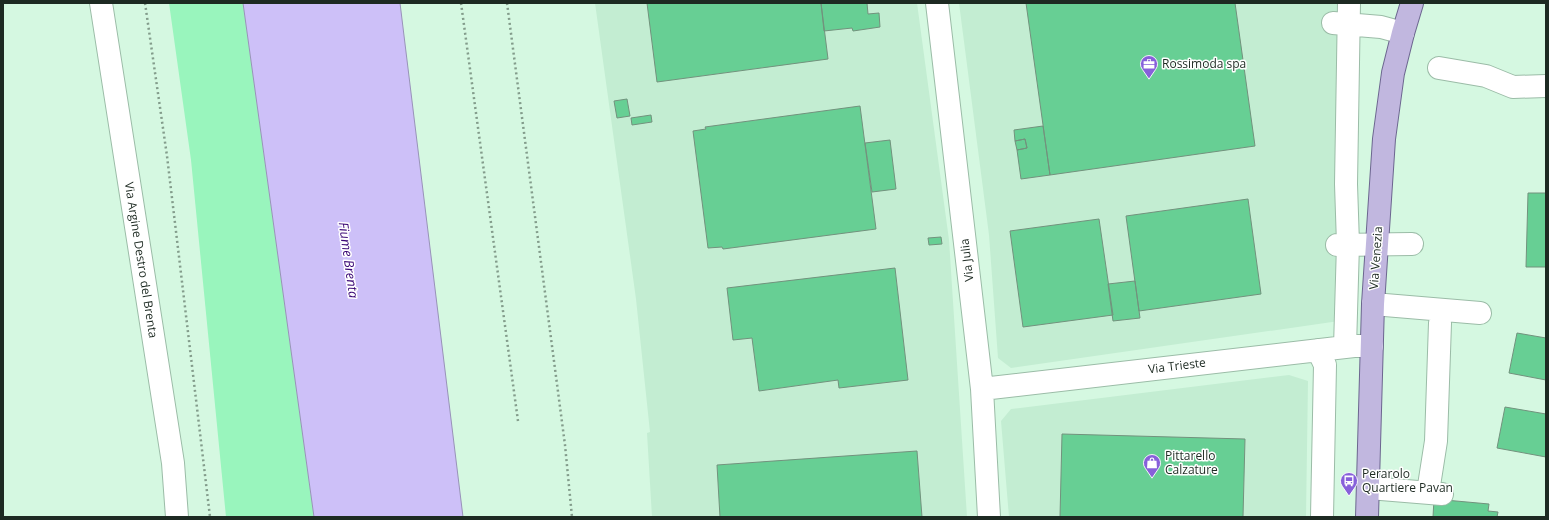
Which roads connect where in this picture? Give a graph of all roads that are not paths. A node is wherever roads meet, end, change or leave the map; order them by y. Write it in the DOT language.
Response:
graph roads {
  1 [pos="101,3"];
  2 [pos="936,3"];
  3 [pos="1412,3"];
  4 [pos="1344,17"];
  5 [pos="1403,33"];
  6 [pos="1439,68"];
  7 [pos="1546,86"];
  8 [pos="1412,244"];
  9 [pos="1342,245"];
  10 [pos="1377,245"];
  11 [pos="1373,304"];
  12 [pos="1480,313"];
  13 [pos="1440,323"];
  14 [pos="1372,346"];
  15 [pos="1346,347"];
  16 [pos="1318,350"];
  17 [pos="982,389"];
  18 [pos="1369,488"];
  19 [pos="177,517"];
  20 [pos="989,517"];
  21 [pos="1322,517"];
  22 [pos="1367,517"];
  1 -- 19 [label="street, Via Argine Destro del Brenta"];
  2 -- 17 [label="street, Via Julia"];
  3 -- 5 [label="main road, Via Venezia"];
  4 -- 5 [label="street"];
  4 -- 9 [label="street"];
  5 -- 10 [label="main road, Via Venezia"];
  6 -- 7 [label="street"];
  8 -- 10 [label="street"];
  9 -- 10 [label="street"];
  9 -- 15 [label="street"];
  10 -- 11 [label="main road, Via Venezia"];
  11 -- 12 [label="street"];
  11 -- 14 [label="main road, Via Venezia"];
  13 -- 18 [label="street"];
  14 -- 15 [label="street, Via Trieste"];
  14 -- 18 [label="main road, Via Venezia"];
  15 -- 16 [label="street, Via Trieste"];
  16 -- 17 [label="street, Via Trieste"];
  16 -- 21 [label="street"];
  17 -- 20 [label="street, Via Julia"];
  18 -- 22 [label="main road, Via Venezia"];
}
